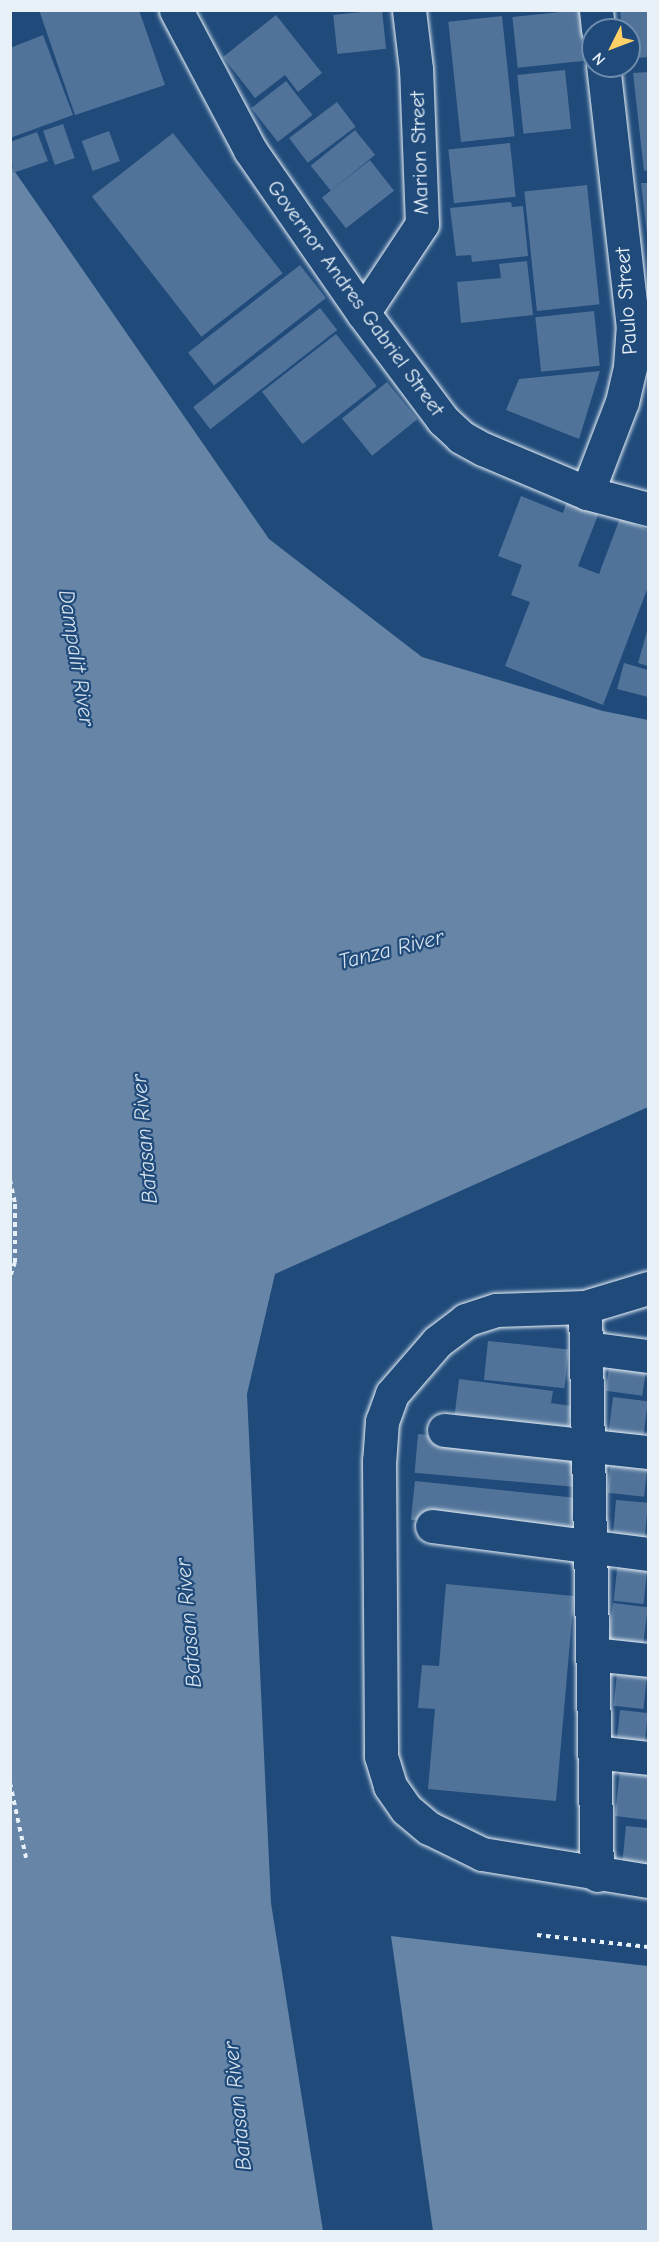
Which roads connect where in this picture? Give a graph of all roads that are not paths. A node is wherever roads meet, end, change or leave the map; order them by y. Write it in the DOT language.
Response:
graph roads {
  1 [pos="176,10"];
  2 [pos="409,10"];
  3 [pos="604,78"];
  4 [pos="363,313"];
  5 [pos="587,493"];
  6 [pos="648,509"];
  7 [pos="648,1288"];
  8 [pos="585,1307"];
  9 [pos="587,1348"];
  10 [pos="648,1356"];
  11 [pos="444,1430"];
  12 [pos="588,1444"];
  13 [pos="648,1452"];
  14 [pos="432,1526"];
  15 [pos="590,1546"];
  16 [pos="648,1554"];
  17 [pos="592,1654"];
  18 [pos="648,1660"];
  19 [pos="594,1752"];
  20 [pos="648,1758"];
  21 [pos="597,1875"];
  22 [pos="648,1881"];
  1 -- 4 [label="street, Governor Andres Gabriel Street"];
  2 -- 4 [label="street, Marion Street"];
  3 -- 5 [label="street, Paulo Street"];
  4 -- 5 [label="street, Governor Andres Gabriel Street"];
  5 -- 6 [label="street, Governor Andres Gabriel Street"];
  7 -- 8 [label="street"];
  8 -- 9 [label="street"];
  8 -- 21 [label="street"];
  9 -- 10 [label="street"];
  9 -- 12 [label="street"];
  11 -- 12 [label="street"];
  12 -- 13 [label="street"];
  12 -- 15 [label="street"];
  14 -- 15 [label="street"];
  15 -- 16 [label="street"];
  15 -- 17 [label="street"];
  17 -- 18 [label="street"];
  17 -- 19 [label="street"];
  19 -- 20 [label="street"];
  19 -- 21 [label="street"];
  21 -- 22 [label="street"];
}
